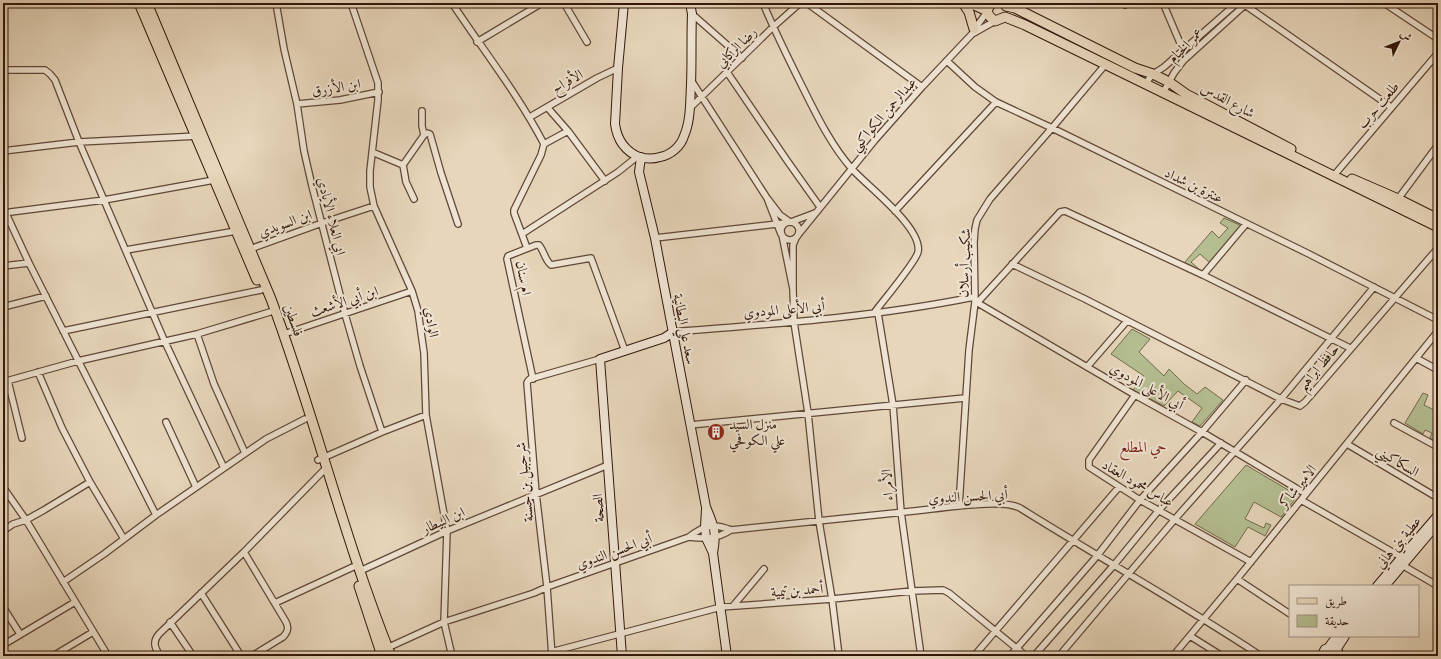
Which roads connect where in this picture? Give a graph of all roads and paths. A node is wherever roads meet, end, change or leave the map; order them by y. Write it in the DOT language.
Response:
graph roads {
  1 [pos="139,3"];
  2 [pos="147,3"];
  3 [pos="276,3"];
  4 [pos="351,3"];
  5 [pos="452,3"];
  6 [pos="542,3"];
  7 [pos="564,3"];
  8 [pos="624,3"];
  9 [pos="690,3"];
  10 [pos="763,3"];
  11 [pos="800,3"];
  12 [pos="807,3"];
  13 [pos="964,3"];
  14 [pos="970,3"];
  15 [pos="1020,3"];
  16 [pos="1163,3"];
  17 [pos="1237,3"];
  18 [pos="1384,3"];
  19 [pos="1006,4"];
  20 [pos="1246,4"];
  21 [pos="988,8"];
  22 [pos="692,14"];
  23 [pos="1029,14"];
  24 [pos="1005,17"];
  25 [pos="995,20"];
  26 [pos="773,27"];
  27 [pos="973,31"];
  28 [pos="1438,39"];
  29 [pos="477,42"];
  30 [pos="587,42"];
  31 [pos="1183,50"];
  32 [pos="1438,53"];
  33 [pos="742,58"];
  34 [pos="948,61"];
  35 [pos="1105,65"];
  36 [pos="618,68"];
  37 [pos="3,70"];
  38 [pos="728,72"];
  39 [pos="1153,74"];
  40 [pos="691,80"];
  41 [pos="1169,82"];
  42 [pos="1145,84"];
  43 [pos="922,87"];
  44 [pos="378,92"];
  45 [pos="1163,93"];
  46 [pos="702,97"];
  47 [pos="996,102"];
  48 [pos="297,104"];
  49 [pos="546,107"];
  50 [pos="1391,107"];
  51 [pos="690,108"];
  52 [pos="422,111"];
  53 [pos="530,117"];
  54 [pos="1052,128"];
  55 [pos="568,131"];
  56 [pos="424,135"];
  57 [pos="199,136"];
  58 [pos="79,142"];
  59 [pos="544,144"];
  60 [pos="1438,146"];
  61 [pos="3,151"];
  62 [pos="372,152"];
  63 [pos="640,157"];
  64 [pos="403,165"];
  65 [pos="852,169"];
  66 [pos="1336,173"];
  67 [pos="214,180"];
  68 [pos="605,181"];
  69 [pos="767,198"];
  70 [pos="414,199"];
  71 [pos="1398,199"];
  72 [pos="104,200"];
  73 [pos="374,206"];
  74 [pos="820,208"];
  75 [pos="4,211"];
  76 [pos="895,211"];
  77 [pos="815,212"];
  78 [pos="232,213"];
  79 [pos="1438,219"];
  80 [pos="789,222"];
  81 [pos="322,223"];
  82 [pos="458,224"];
  83 [pos="1246,224"];
  84 [pos="778,225"];
  85 [pos="1438,227"];
  86 [pos="236,231"];
  87 [pos="522,234"];
  88 [pos="782,234"];
  89 [pos="797,237"];
  90 [pos="655,238"];
  91 [pos="527,248"];
  92 [pos="1438,248"];
  93 [pos="250,249"];
  94 [pos="126,250"];
  95 [pos="29,263"];
  96 [pos="1012,264"];
  97 [pos="3,266"];
  98 [pos="1203,275"];
  99 [pos="1374,287"];
  100 [pos="793,289"];
  101 [pos="261,290"];
  102 [pos="412,291"];
  103 [pos="46,296"];
  104 [pos="1394,297"];
  105 [pos="976,301"];
  106 [pos="3,307"];
  107 [pos="152,312"];
  108 [pos="270,312"];
  109 [pos="876,313"];
  110 [pos="345,314"];
  111 [pos="1438,320"];
  112 [pos="1127,321"];
  113 [pos="794,322"];
  114 [pos="63,331"];
  115 [pos="1438,331"];
  116 [pos="673,332"];
  117 [pos="197,334"];
  118 [pos="284,334"];
  119 [pos="1331,338"];
  120 [pos="165,342"];
  121 [pos="1350,348"];
  122 [pos="626,351"];
  123 [pos="1416,358"];
  124 [pos="600,359"];
  125 [pos="78,361"];
  126 [pos="1087,367"];
  127 [pos="1438,370"];
  128 [pos="38,372"];
  129 [pos="533,379"];
  130 [pos="1246,380"];
  131 [pos="5,381"];
  132 [pos="1135,395"];
  133 [pos="966,398"];
  134 [pos="1281,399"];
  135 [pos="893,405"];
  136 [pos="808,413"];
  137 [pos="426,416"];
  138 [pos="305,419"];
  139 [pos="166,422"];
  140 [pos="1394,423"];
  141 [pos="690,425"];
  142 [pos="382,432"];
  143 [pos="1202,432"];
  144 [pos="22,438"];
  145 [pos="1221,443"];
  146 [pos="1347,444"];
  147 [pos="1438,447"];
  148 [pos="1234,451"];
  149 [pos="246,452"];
  150 [pos="320,459"];
  151 [pos="608,465"];
  152 [pos="224,468"];
  153 [pos="324,471"];
  154 [pos="90,482"];
  155 [pos="3,487"];
  156 [pos="196,487"];
  157 [pos="1119,487"];
  158 [pos="536,493"];
  159 [pos="1306,494"];
  160 [pos="1438,498"];
  161 [pos="1140,500"];
  162 [pos="1301,500"];
  163 [pos="958,506"];
  164 [pos="706,507"];
  165 [pos="1159,510"];
  166 [pos="901,512"];
  167 [pos="156,515"];
  168 [pos="1438,515"];
  169 [pos="1175,519"];
  170 [pos="26,520"];
  171 [pos="819,521"];
  172 [pos="1438,523"];
  173 [pos="714,526"];
  174 [pos="705,527"];
  175 [pos="448,530"];
  176 [pos="731,530"];
  177 [pos="3,531"];
  178 [pos="690,537"];
  179 [pos="716,537"];
  180 [pos="706,538"];
  181 [pos="124,539"];
  182 [pos="1072,540"];
  183 [pos="244,552"];
  184 [pos="714,552"];
  185 [pos="1097,556"];
  186 [pos="1402,561"];
  187 [pos="1251,562"];
  188 [pos="615,563"];
  189 [pos="1114,565"];
  190 [pos="764,568"];
  191 [pos="356,569"];
  192 [pos="1130,574"];
  193 [pos="1238,579"];
  194 [pos="63,582"];
  195 [pos="1379,585"];
  196 [pos="1386,585"];
  197 [pos="1438,586"];
  198 [pos="547,587"];
  199 [pos="912,591"];
  200 [pos="201,593"];
  201 [pos="832,599"];
  202 [pos="75,602"];
  203 [pos="275,603"];
  204 [pos="733,606"];
  205 [pos="3,607"];
  206 [pos="720,607"];
  207 [pos="1289,613"];
  208 [pos="1205,619"];
  209 [pos="170,622"];
  210 [pos="444,622"];
  211 [pos="93,632"];
  212 [pos="996,632"];
  213 [pos="20,634"];
  214 [pos="620,635"];
  215 [pos="1190,636"];
  216 [pos="1337,637"];
  217 [pos="1345,637"];
  218 [pos="3,645"];
  219 [pos="1016,649"];
  220 [pos="389,652"];
  221 [pos="1337,653"];
  222 [pos="552,654"];
  223 [pos="53,656"];
  224 [pos="108,656"];
  225 [pos="160,656"];
  226 [pos="192,656"];
  227 [pos="241,656"];
  228 [pos="252,656"];
  229 [pos="382,656"];
  230 [pos="452,656"];
  231 [pos="622,656"];
  232 [pos="727,656"];
  233 [pos="839,656"];
  234 [pos="921,656"];
  235 [pos="974,656"];
  236 [pos="1010,656"];
  237 [pos="1026,656"];
  238 [pos="1034,656"];
  239 [pos="1058,656"];
  240 [pos="1173,656"];
  241 [pos="1222,656"];
  242 [pos="1261,656"];
  243 [pos="1321,656"];
  1 -- 57 [label="main road, فلسطين"];
  2 -- 57 [label="main road, فلسطين"];
  3 -- 48 [label="street, ابي العلاء الأيادي"];
  4 -- 44 [label="street, الوادي"];
  5 -- 29 [label="street"];
  6 -- 29 [label="street"];
  7 -- 30 [label="street"];
  8 -- 36 [label="main road"];
  9 -- 22 [label="main road"];
  10 -- 26 [label="street"];
  11 -- 26 [label="street, رضا الركابي"];
  12 -- 43 [label="street"];
  13 -- 27 [label="main road"];
  14 -- 21 [label="main road"];
  15 -- 23 [label="main road"];
  16 -- 31 [label="street"];
  17 -- 31 [label="street, عمر الخيام"];
  18 -- 28 [label="street"];
  19 -- 23 [label="main road, شارع القدس"];
  19 -- 24 [label="main road"];
  20 -- 41 [label="street, عمر الخيام"];
  20 -- 50 [label="street"];
  21 -- 25 [label="main road"];
  21 -- 27 [label="street"];
  22 -- 33 [label="street"];
  22 -- 40 [label="main road"];
  23 -- 39 [label="main road, شارع القدس"];
  24 -- 25 [label="main road"];
  24 -- 35 [label="main road"];
  25 -- 27 [label="street"];
  26 -- 33 [label="street, رضا الركابي"];
  26 -- 65 [label="street"];
  27 -- 34 [label="street, عبدالرحمن الكواكبي"];
  29 -- 53 [label="street"];
  31 -- 39 [label="street, عمر الخيام"];
  32 -- 50 [label="street, طلعت حرب"];
  33 -- 38 [label="street, رضا الركابي"];
  34 -- 43 [label="street, عبدالرحمن الكواكبي"];
  34 -- 47 [label="street, عنترة بن شداد"];
  35 -- 42 [label="main road"];
  35 -- 54 [label="street, شكيب أرسلان"];
  36 -- 49 [label="street, الأفراح"];
  36 -- 63 [label="main road"];
  37 -- 58 [label="street"];
  38 -- 46 [label="street, رضا الركابي"];
  38 -- 74 [label="street"];
  39 -- 41 [label="main road, شارع القدس"];
  39 -- 42 [label="street, عمر الخيام"];
  40 -- 46 [label="street"];
  40 -- 51 [label="main road"];
  41 -- 45 [label="street, عمر الخيام"];
  41 -- 66 [label="main road, شارع القدس"];
  42 -- 45 [label="main road"];
  43 -- 65 [label="street, عبدالرحمن الكواكبي"];
  44 -- 48 [label="street, ابن الأزرق"];
  44 -- 62 [label="street, الوادي"];
  45 -- 85 [label="main road"];
  46 -- 51 [label="street, رضا الركابي"];
  46 -- 69 [label="street"];
  47 -- 54 [label="street, عنترة بن شداد"];
  47 -- 76 [label="street"];
  48 -- 81 [label="street, ابي العلاء الأيادي"];
  49 -- 53 [label="street, الأفراح"];
  49 -- 55 [label="street"];
  50 -- 66 [label="street, طلعت حرب"];
  51 -- 63 [label="main road"];
  52 -- 56 [label="street"];
  53 -- 59 [label="street"];
  54 -- 83 [label="street, عنترة بن شداد"];
  54 -- 105 [label="street, شكيب أرسلان"];
  55 -- 59 [label="street"];
  55 -- 68 [label="street"];
  56 -- 64 [label="street"];
  56 -- 82 [label="street"];
  57 -- 58 [label="street"];
  57 -- 67 [label="main road, فلسطين"];
  57 -- 78 [label="main road, فلسطين"];
  58 -- 61 [label="street"];
  58 -- 72 [label="street"];
  59 -- 87 [label="street"];
  60 -- 71 [label="street"];
  62 -- 64 [label="street"];
  62 -- 73 [label="street, الوادي"];
  63 -- 68 [label="street"];
  63 -- 90 [label="main road, سعد علي البطانية"];
  64 -- 70 [label="street"];
  65 -- 74 [label="street, عبدالرحمن الكواكبي"];
  65 -- 76 [label="street"];
  66 -- 71 [label="main road, شارع القدس"];
  67 -- 72 [label="street"];
  67 -- 78 [label="main road, فلسطين"];
  68 -- 87 [label="street"];
  69 -- 80 [label="street"];
  69 -- 84 [label="street"];
  71 -- 79 [label="main road, شارع القدس"];
  72 -- 75 [label="street"];
  72 -- 94 [label="street"];
  73 -- 81 [label="street, ابن السويدي"];
  73 -- 102 [label="street, الوادي"];
  74 -- 77 [label="street, عبدالرحمن الكواكبي"];
  75 -- 95 [label="street"];
  76 -- 109 [label="street"];
  77 -- 80 [label="street, عبدالرحمن الكواكبي"];
  77 -- 89 [label="street, عبدالرحمن الكواكبي"];
  78 -- 86 [label="main road, فلسطين"];
  78 -- 93 [label="main road, فلسطين"];
  80 -- 84 [label="street, عبدالرحمن الكواكبي"];
  80 -- 88 [label="street"];
  80 -- 89 [label="street"];
  81 -- 93 [label="street, ابن السويدي"];
  81 -- 110 [label="street, ابي العلاء الأيادي"];
  83 -- 98 [label="street"];
  83 -- 99 [label="street, عنترة بن شداد"];
  84 -- 88 [label="street"];
  84 -- 90 [label="street, عبدالرحمن الكواكبي"];
  86 -- 94 [label="street"];
  86 -- 101 [label="main road, فلسطين"];
  87 -- 91 [label="street"];
  88 -- 89 [label="street"];
  88 -- 100 [label="street"];
  89 -- 100 [label="street"];
  90 -- 116 [label="main road, سعد علي البطانية"];
  91 -- 122 [label="street, ام سنان"];
  91 -- 129 [label="street, ام سنان"];
  92 -- 104 [label="street, حافظ ابراهيم"];
  93 -- 118 [label="main road, فلسطين"];
  94 -- 107 [label="street"];
  95 -- 97 [label="street"];
  95 -- 103 [label="street"];
  96 -- 98 [label="street"];
  96 -- 105 [label="street"];
  96 -- 112 [label="street, حافظ ابراهيم"];
  98 -- 119 [label="street"];
  99 -- 104 [label="street, عنترة بن شداد"];
  99 -- 119 [label="street"];
  100 -- 113 [label="street"];
  101 -- 107 [label="street"];
  101 -- 108 [label="main road, فلسطين"];
  102 -- 110 [label="street, ابن أبي الأشعث"];
  102 -- 137 [label="street, الوادي"];
  103 -- 106 [label="street"];
  103 -- 114 [label="street"];
  104 -- 111 [label="street, عنترة بن شداد"];
  104 -- 121 [label="street, حافظ ابراهيم"];
  105 -- 109 [label="street, أبي الأعلى المودوي"];
  105 -- 126 [label="street, أبي الأعلى المودوي"];
  105 -- 133 [label="street, شكيب أرسلان"];
  107 -- 114 [label="street"];
  107 -- 120 [label="street"];
  108 -- 117 [label="street"];
  108 -- 138 [label="main road, فلسطين"];
  109 -- 113 [label="street, أبي الأعلى المودوي"];
  109 -- 135 [label="street, الأمراء"];
  110 -- 118 [label="street, ابن أبي الأشعث"];
  110 -- 142 [label="street, ابي العلاء الأيادي"];
  112 -- 126 [label="street"];
  112 -- 130 [label="street, حافظ ابراهيم"];
  113 -- 116 [label="street, أبي الأعلى المودوي"];
  113 -- 136 [label="street"];
  114 -- 125 [label="street"];
  115 -- 123 [label="street, الامير شاكر"];
  116 -- 122 [label="main road, أبي الأعلى المودوي"];
  116 -- 141 [label="main road, سعد علي البطانية"];
  117 -- 120 [label="street"];
  117 -- 149 [label="street"];
  118 -- 150 [label="main road, فلسطين"];
  119 -- 121 [label="street"];
  119 -- 134 [label="street"];
  120 -- 125 [label="street"];
  120 -- 152 [label="street"];
  121 -- 134 [label="street, حافظ ابراهيم"];
  122 -- 124 [label="main road, أبي الأعلى المودوي"];
  123 -- 127 [label="street"];
  123 -- 146 [label="street, الامير شاكر"];
  124 -- 129 [label="street"];
  124 -- 151 [label="main road, الصحة"];
  125 -- 128 [label="street"];
  125 -- 167 [label="street"];
  126 -- 132 [label="street, أبي الأعلى المودوي"];
  128 -- 131 [label="street"];
  128 -- 154 [label="street"];
  129 -- 158 [label="street, شرحبيل بن حسنة"];
  130 -- 134 [label="street, حافظ ابراهيم"];
  130 -- 143 [label="street"];
  131 -- 144 [label="street"];
  132 -- 143 [label="street, أبي الأعلى المودوي"];
  132 -- 157 [label="street, عباس محمود العقاد"];
  133 -- 135 [label="street"];
  133 -- 163 [label="street, شكيب أرسلان"];
  134 -- 148 [label="street"];
  135 -- 136 [label="street"];
  135 -- 166 [label="street, الأمراء"];
  136 -- 141 [label="street"];
  136 -- 171 [label="street"];
  137 -- 142 [label="street"];
  137 -- 175 [label="street, الوادي"];
  138 -- 149 [label="street"];
  138 -- 150 [label="main road, فلسطين"];
  139 -- 156 [label="street"];
  140 -- 147 [label="street"];
  141 -- 164 [label="main road, سعد علي البطانية"];
  142 -- 150 [label="street"];
  143 -- 145 [label="street, أبي الأعلى المودوي"];
  143 -- 161 [label="street"];
  145 -- 148 [label="street, أبي الأعلى المودوي"];
  145 -- 165 [label="street"];
  146 -- 159 [label="street, الامير شاكر"];
  146 -- 160 [label="street, السكاكيني"];
  148 -- 159 [label="street, أبي الأعلى المودوي"];
  148 -- 169 [label="street"];
  149 -- 152 [label="street"];
  150 -- 153 [label="main road, فلسطين"];
  151 -- 158 [label="street, ابن البيطار"];
  151 -- 188 [label="main road, الصحة"];
  152 -- 156 [label="street"];
  153 -- 183 [label="street"];
  153 -- 191 [label="main road, فلسطين"];
  154 -- 170 [label="street"];
  154 -- 181 [label="street"];
  155 -- 170 [label="street"];
  156 -- 167 [label="street"];
  157 -- 161 [label="street, عباس محمود العقاد"];
  157 -- 182 [label="street"];
  158 -- 175 [label="street, ابن البيطار"];
  158 -- 198 [label="street, شرحبيل بن حسنة"];
  159 -- 162 [label="street, الامير شاكر"];
  161 -- 165 [label="street, عباس محمود العقاد"];
  161 -- 185 [label="street"];
  162 -- 186 [label="street"];
  162 -- 187 [label="street, الامير شاكر"];
  163 -- 166 [label="street, أبي الحسن الندوي"];
  163 -- 182 [label="street, أبي الحسن الندوي"];
  164 -- 173 [label="main road, سعد علي البطانية"];
  164 -- 174 [label="main road, سعد علي البطانية"];
  165 -- 169 [label="street, عباس محمود العقاد"];
  165 -- 189 [label="street"];
  166 -- 171 [label="street, أبي الحسن الندوي"];
  166 -- 199 [label="street, الأمراء"];
  167 -- 181 [label="street"];
  168 -- 186 [label="main road, عطية بني هاني"];
  169 -- 187 [label="street, عباس محمود العقاد"];
  169 -- 192 [label="street"];
  170 -- 177 [label="street"];
  170 -- 194 [label="street"];
  171 -- 176 [label="street, أبي الحسن الندوي"];
  171 -- 201 [label="street"];
  172 -- 186 [label="main road"];
  173 -- 174 [label="street, أبي الحسن الندوي"];
  173 -- 176 [label="street, أبي الحسن الندوي"];
  173 -- 179 [label="main road, سعد علي البطانية"];
  174 -- 178 [label="street, أبي الحسن الندوي"];
  174 -- 180 [label="main road, سعد علي البطانية"];
  175 -- 191 [label="street, ابن البيطار"];
  175 -- 210 [label="street, الوادي"];
  176 -- 179 [label="street, أبي الحسن الندوي"];
  178 -- 180 [label="street, أبي الحسن الندوي"];
  178 -- 188 [label="street, أبي الحسن الندوي"];
  179 -- 180 [label="street, أبي الحسن الندوي"];
  179 -- 184 [label="main road, سعد علي البطانية"];
  180 -- 184 [label="main road, سعد علي البطانية"];
  181 -- 194 [label="street"];
  182 -- 185 [label="street, أبي الحسن الندوي"];
  182 -- 212 [label="street"];
  183 -- 200 [label="street"];
  183 -- 203 [label="street"];
  184 -- 206 [label="main road, سعد علي البطانية"];
  185 -- 189 [label="street, أبي الحسن الندوي"];
  185 -- 219 [label="street"];
  186 -- 195 [label="main road, عطية بني هاني"];
  186 -- 196 [label="main road"];
  186 -- 197 [label="street"];
  187 -- 193 [label="street, الامير شاكر"];
  188 -- 198 [label="street, أبي الحسن الندوي"];
  188 -- 214 [label="main road, الصحة"];
  189 -- 192 [label="street, أبي الحسن الندوي"];
  189 -- 238 [label="street"];
  190 -- 204 [label="street"];
  191 -- 203 [label="street, ابن البيطار"];
  191 -- 220 [label="main road, فلسطين"];
  191 -- 229 [label="main road, فلسطين"];
  192 -- 208 [label="street, أبي الحسن الندوي"];
  192 -- 239 [label="street"];
  193 -- 207 [label="street"];
  193 -- 208 [label="street, الامير شاكر"];
  194 -- 202 [label="street"];
  198 -- 210 [label="street, أبي الحسن الندوي"];
  198 -- 222 [label="street, شرحبيل بن حسنة"];
  199 -- 201 [label="street, أحمد بن تيمية"];
  199 -- 212 [label="street, أحمد بن تيمية"];
  199 -- 234 [label="street, الأمراء"];
  200 -- 209 [label="street"];
  200 -- 227 [label="street"];
  201 -- 204 [label="street, أحمد بن تيمية"];
  201 -- 233 [label="street"];
  202 -- 211 [label="street"];
  202 -- 213 [label="street"];
  203 -- 228 [label="street"];
  204 -- 206 [label="street, أحمد بن تيمية"];
  205 -- 213 [label="street"];
  206 -- 214 [label="street, أحمد بن تيمية"];
  206 -- 232 [label="main road, سعد علي البطانية"];
  208 -- 215 [label="street, الامير شاكر"];
  208 -- 242 [label="street, أبي الحسن الندوي"];
  209 -- 225 [label="street"];
  209 -- 226 [label="street"];
  210 -- 220 [label="street, أبي الحسن الندوي"];
  210 -- 230 [label="street, الوادي"];
  211 -- 223 [label="street"];
  211 -- 224 [label="street"];
  212 -- 219 [label="street, أحمد بن تيمية"];
  212 -- 235 [label="street"];
  213 -- 218 [label="street"];
  214 -- 222 [label="street, أحمد بن تيمية"];
  214 -- 231 [label="main road, الصحة"];
  215 -- 240 [label="street, الامير شاكر"];
  215 -- 241 [label="street"];
  216 -- 221 [label="main road"];
  217 -- 221 [label="main road"];
  219 -- 236 [label="street"];
  219 -- 237 [label="street, أحمد بن تيمية"];
  221 -- 243 [label="main road"];
}
